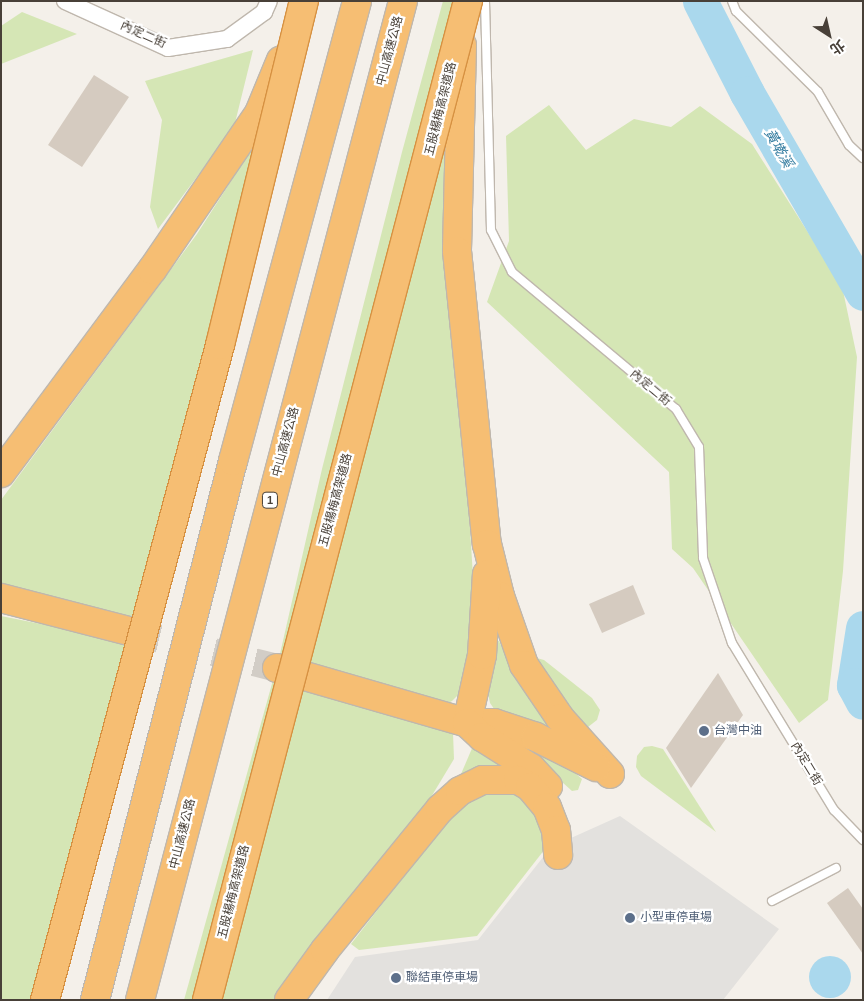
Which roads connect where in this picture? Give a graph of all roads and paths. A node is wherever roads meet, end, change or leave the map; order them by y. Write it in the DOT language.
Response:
graph roads {
  1 [pos="66,1"];
  2 [pos="269,1"];
  3 [pos="305,1"];
  4 [pos="357,1"];
  5 [pos="403,1"];
  6 [pos="463,1"];
  7 [pos="468,1"];
  8 [pos="485,1"];
  9 [pos="732,1"];
  10 [pos="863,158"];
  11 [pos="1,473"];
  12 [pos="488,544"];
  13 [pos="1,598"];
  14 [pos="132,632"];
  15 [pos="277,668"];
  16 [pos="467,723"];
  17 [pos="863,840"];
  18 [pos="836,868"];
  19 [pos="772,901"];
  20 [pos="45,1000"];
  21 [pos="95,1000"];
  22 [pos="140,1000"];
  23 [pos="207,1000"];
  24 [pos="289,1000"];
  1 -- 2 [label="street, 內定二街"];
  3 -- 11 [label="highway"];
  3 -- 20 [label="highway, bridge"];
  4 -- 21 [label="highway"];
  5 -- 22 [label="highway, 中山高速公路 / 1"];
  6 -- 12 [label="highway"];
  7 -- 23 [label="highway, 五股楊梅高架道路, bridge"];
  8 -- 17 [label="lane, 內定二街"];
  9 -- 10 [label="lane"];
  12 -- 16 [label="highway"];
  12 -- 16 [label="highway"];
  13 -- 14 [label="highway"];
  15 -- 16 [label="highway"];
  16 -- 24 [label="highway"];
  18 -- 19 [label="lane"];
}
